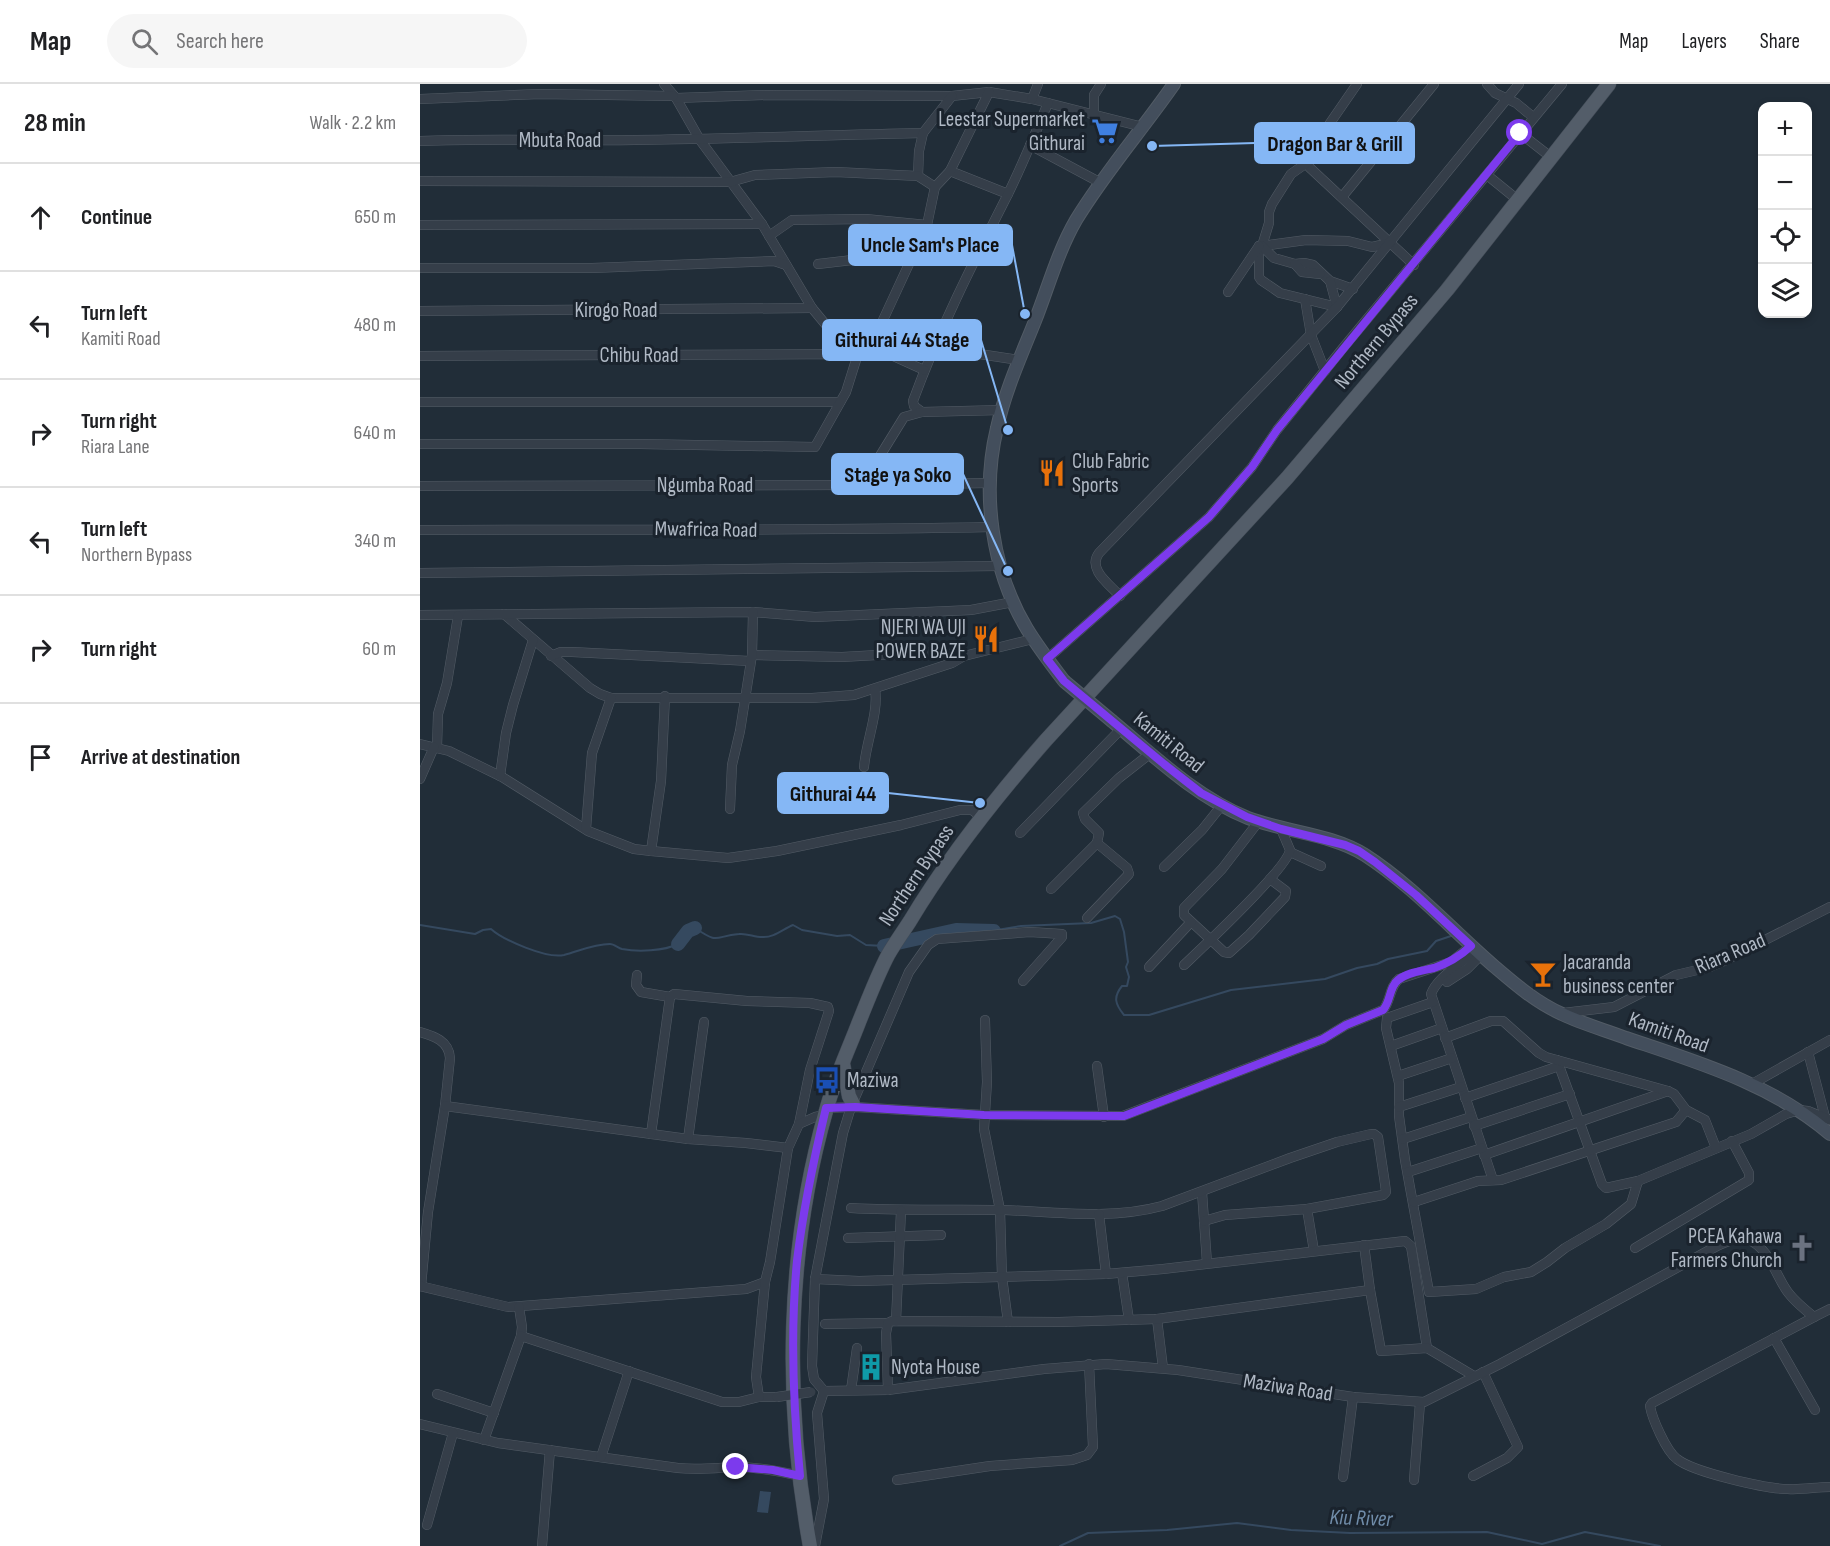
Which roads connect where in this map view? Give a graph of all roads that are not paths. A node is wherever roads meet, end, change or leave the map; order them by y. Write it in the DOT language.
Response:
graph roads {
  1 [pos="664,84"];
  2 [pos="942,84"];
  3 [pos="1038,84"];
  4 [pos="1101,84"];
  5 [pos="1174,84"];
  6 [pos="1357,84"];
  7 [pos="1434,84"];
  8 [pos="1487,84"];
  9 [pos="1519,84"];
  10 [pos="1562,84"];
  11 [pos="1609,84"];
  12 [pos="541,89"];
  13 [pos="984,90"];
  14 [pos="947,96"];
  15 [pos="674,97"];
  16 [pos="420,99"];
  17 [pos="1032,99"];
  18 [pos="1508,99"];
  19 [pos="1048,104"];
  20 [pos="1094,113"];
  21 [pos="1533,117"];
  22 [pos="1143,128"];
  23 [pos="923,133"];
  24 [pos="1520,133"];
  25 [pos="700,140"];
  26 [pos="420,141"];
  27 [pos="1030,145"];
  28 [pos="1552,158"];
  29 [pos="1308,162"];
  30 [pos="950,171"];
  31 [pos="1487,175"];
  32 [pos="918,176"];
  33 [pos="420,181"];
  34 [pos="730,182"];
  35 [pos="1101,183"];
  36 [pos="935,187"];
  37 [pos="1008,194"];
  38 [pos="1342,197"];
  39 [pos="1519,201"];
  40 [pos="762,224"];
  41 [pos="420,225"];
  42 [pos="927,225"];
  43 [pos="769,236"];
  44 [pos="1390,243"];
  45 [pos="1261,246"];
  46 [pos="910,259"];
  47 [pos="818,264"];
  48 [pos="786,265"];
  49 [pos="1414,265"];
  50 [pos="420,268"];
  51 [pos="1330,281"];
  52 [pos="1353,289"];
  53 [pos="1228,292"];
  54 [pos="1305,299"];
  55 [pos="1337,307"];
  56 [pos="812,308"];
  57 [pos="420,311"];
  58 [pos="1311,335"];
  59 [pos="871,346"];
  60 [pos="933,347"];
  61 [pos="420,356"];
  62 [pos="853,356"];
  63 [pos="1019,360"];
  64 [pos="924,370"];
  65 [pos="1325,371"];
  66 [pos="420,402"];
  67 [pos="840,402"];
  68 [pos="1002,410"];
  69 [pos="922,412"];
  70 [pos="420,444"];
  71 [pos="990,483"];
  72 [pos="862,485"];
  73 [pos="420,486"];
  74 [pos="993,527"];
  75 [pos="420,530"];
  76 [pos="1000,566"];
  77 [pos="420,573"];
  78 [pos="1120,596"];
  79 [pos="1013,602"];
  80 [pos="753,612"];
  81 [pos="504,614"];
  82 [pos="420,615"];
  83 [pos="458,616"];
  84 [pos="1033,639"];
  85 [pos="533,640"];
  86 [pos="551,656"];
  87 [pos="964,656"];
  88 [pos="751,658"];
  89 [pos="1047,659"];
  90 [pos="875,689"];
  91 [pos="665,696"];
  92 [pos="744,696"];
  93 [pos="611,698"];
  94 [pos="1117,725"];
  95 [pos="420,744"];
  96 [pos="435,747"];
  97 [pos="1151,753"];
  98 [pos="864,767"];
  99 [pos="500,776"];
  100 [pos="420,779"];
  101 [pos="1222,805"];
  102 [pos="730,809"];
  103 [pos="981,817"];
  104 [pos="1259,821"];
  105 [pos="586,829"];
  106 [pos="1281,829"];
  107 [pos="1020,832"];
  108 [pos="1097,843"];
  109 [pos="651,851"];
  110 [pos="1290,852"];
  111 [pos="1321,866"];
  112 [pos="1164,867"];
  113 [pos="1270,879"];
  114 [pos="1051,889"];
  115 [pos="1830,908"];
  116 [pos="1086,918"];
  117 [pos="1191,922"];
  118 [pos="1211,940"];
  119 [pos="1476,951"];
  120 [pos="1184,965"];
  121 [pos="1149,968"];
  122 [pos="637,975"];
  123 [pos="1023,981"];
  124 [pos="670,998"];
  125 [pos="1433,1002"];
  126 [pos="1561,1014"];
  127 [pos="985,1020"];
  128 [pos="704,1022"];
  129 [pos="420,1032"];
  130 [pos="1444,1033"];
  131 [pos="1830,1040"];
  132 [pos="1391,1047"];
  133 [pos="1808,1052"];
  134 [pos="1452,1058"];
  135 [pos="1558,1063"];
  136 [pos="843,1064"];
  137 [pos="1097,1066"];
  138 [pos="1398,1076"];
  139 [pos="1752,1084"];
  140 [pos="1461,1087"];
  141 [pos="1668,1091"];
  142 [pos="1570,1094"];
  143 [pos="1465,1098"];
  144 [pos="852,1105"];
  145 [pos="445,1106"];
  146 [pos="1399,1107"];
  147 [pos="1686,1110"];
  148 [pos="1799,1110"];
  149 [pos="826,1111"];
  150 [pos="984,1115"];
  151 [pos="1104,1117"];
  152 [pos="1828,1119"];
  153 [pos="1473,1122"];
  154 [pos="1581,1122"];
  155 [pos="803,1123"];
  156 [pos="821,1129"];
  157 [pos="651,1134"];
  158 [pos="1830,1134"];
  159 [pos="688,1139"];
  160 [pos="1403,1139"];
  161 [pos="1731,1141"];
  162 [pos="788,1148"];
  163 [pos="1716,1148"];
  164 [pos="1590,1151"];
  165 [pos="1483,1152"];
  166 [pos="1408,1172"];
  167 [pos="1493,1180"];
  168 [pos="1638,1181"];
  169 [pos="1202,1192"];
  170 [pos="1414,1202"];
  171 [pos="852,1208"];
  172 [pos="1307,1209"];
  173 [pos="424,1210"];
  174 [pos="1000,1210"];
  175 [pos="901,1211"];
  176 [pos="1099,1214"];
  177 [pos="1204,1221"];
  178 [pos="941,1235"];
  179 [pos="900,1236"];
  180 [pos="848,1238"];
  181 [pos="1364,1245"];
  182 [pos="1635,1248"];
  183 [pos="1314,1251"];
  184 [pos="1207,1263"];
  185 [pos="1122,1273"];
  186 [pos="1106,1274"];
  187 [pos="1002,1277"];
  188 [pos="815,1279"];
  189 [pos="898,1280"];
  190 [pos="765,1282"];
  191 [pos="420,1286"];
  192 [pos="1370,1290"];
  193 [pos="519,1307"];
  194 [pos="1830,1309"];
  195 [pos="1814,1317"];
  196 [pos="1156,1319"];
  197 [pos="1129,1320"];
  198 [pos="892,1322"];
  199 [pos="1008,1322"];
  200 [pos="825,1324"];
  201 [pos="521,1336"];
  202 [pos="1774,1338"];
  203 [pos="857,1348"];
  204 [pos="1427,1348"];
  205 [pos="1089,1364"];
  206 [pos="1162,1368"];
  207 [pos="628,1371"];
  208 [pos="1478,1374"];
  209 [pos="851,1390"];
  210 [pos="888,1390"];
  211 [pos="824,1392"];
  212 [pos="437,1394"];
  213 [pos="1353,1396"];
  214 [pos="759,1397"];
  215 [pos="1420,1403"];
  216 [pos="1815,1410"];
  217 [pos="494,1413"];
  218 [pos="421,1427"];
  219 [pos="453,1432"];
  220 [pos="484,1440"];
  221 [pos="550,1450"];
  222 [pos="601,1457"];
  223 [pos="800,1476"];
  224 [pos="1473,1476"];
  225 [pos="1343,1477"];
  226 [pos="897,1480"];
  227 [pos="1414,1480"];
  228 [pos="1830,1487"];
  229 [pos="428,1525"];
  230 [pos="542,1546"];
  231 [pos="810,1546"];
  232 [pos="815,1546"];
  1 -- 15 [label="street"];
  2 -- 14 [label="street"];
  3 -- 17 [label="street"];
  4 -- 20 [label="street"];
  5 -- 22 [label="main road, Kamiti Road"];
  6 -- 29 [label="street"];
  7 -- 38 [label="street"];
  8 -- 18 [label="street"];
  9 -- 18 [label="street"];
  10 -- 21 [label="street"];
  11 -- 28 [label="main road, Northern Bypass"];
  12 -- 15 [label="street"];
  12 -- 16 [label="street"];
  13 -- 14 [label="street"];
  13 -- 17 [label="street"];
  13 -- 30 [label="street"];
  14 -- 15 [label="street"];
  14 -- 23 [label="street"];
  15 -- 25 [label="street"];
  17 -- 19 [label="street"];
  18 -- 21 [label="street"];
  18 -- 44 [label="street"];
  19 -- 20 [label="street"];
  19 -- 27 [label="street"];
  20 -- 22 [label="street"];
  21 -- 24 [label="street"];
  22 -- 35 [label="main road, Kamiti Road"];
  23 -- 25 [label="street, Mbuta Road"];
  23 -- 32 [label="street"];
  24 -- 28 [label="street"];
  24 -- 31 [label="street"];
  25 -- 26 [label="street, Mbuta Road"];
  25 -- 34 [label="street"];
  27 -- 35 [label="street"];
  27 -- 37 [label="street"];
  28 -- 39 [label="main road, Northern Bypass"];
  29 -- 38 [label="street"];
  29 -- 45 [label="street"];
  30 -- 36 [label="street"];
  30 -- 37 [label="street"];
  31 -- 39 [label="street"];
  31 -- 49 [label="street"];
  32 -- 34 [label="street"];
  32 -- 36 [label="street"];
  33 -- 34 [label="street"];
  34 -- 40 [label="street"];
  35 -- 63 [label="main road, Kamiti Road"];
  36 -- 42 [label="street"];
  37 -- 60 [label="street"];
  38 -- 44 [label="street"];
  39 -- 103 [label="main road, Northern Bypass"];
  40 -- 41 [label="street"];
  40 -- 43 [label="street"];
  42 -- 43 [label="street"];
  42 -- 46 [label="street"];
  43 -- 48 [label="street"];
  44 -- 45 [label="street"];
  44 -- 49 [label="street"];
  44 -- 52 [label="street"];
  45 -- 51 [label="street"];
  45 -- 53 [label="street"];
  45 -- 54 [label="street"];
  46 -- 47 [label="street"];
  46 -- 59 [label="street"];
  48 -- 50 [label="street"];
  48 -- 56 [label="street"];
  49 -- 65 [label="street"];
  51 -- 52 [label="street"];
  51 -- 55 [label="street"];
  52 -- 55 [label="street"];
  54 -- 55 [label="street"];
  54 -- 58 [label="street"];
  55 -- 58 [label="street"];
  56 -- 57 [label="street, Kirogo Road"];
  56 -- 62 [label="street"];
  58 -- 65 [label="street"];
  58 -- 78 [label="street"];
  59 -- 62 [label="street"];
  59 -- 64 [label="street"];
  60 -- 63 [label="street"];
  60 -- 64 [label="street"];
  61 -- 62 [label="street, Chibu Road"];
  62 -- 67 [label="street"];
  63 -- 68 [label="main road, Kamiti Road"];
  64 -- 69 [label="street"];
  65 -- 78 [label="street"];
  66 -- 67 [label="street"];
  67 -- 70 [label="street"];
  68 -- 69 [label="street"];
  68 -- 71 [label="main road, Kamiti Road"];
  69 -- 72 [label="street"];
  71 -- 72 [label="street, Ngumba Road"];
  71 -- 74 [label="main road, Kamiti Road"];
  72 -- 73 [label="street, Ngumba Road"];
  74 -- 75 [label="street, Mwafrica Road"];
  74 -- 76 [label="main road, Kamiti Road"];
  76 -- 77 [label="street"];
  76 -- 79 [label="main road, Kamiti Road"];
  78 -- 89 [label="street"];
  79 -- 80 [label="street"];
  79 -- 84 [label="main road, Kamiti Road"];
  80 -- 81 [label="street"];
  80 -- 88 [label="street"];
  81 -- 83 [label="street"];
  81 -- 85 [label="street"];
  82 -- 83 [label="street"];
  83 -- 96 [label="street"];
  84 -- 87 [label="street"];
  84 -- 89 [label="main road, Kamiti Road"];
  85 -- 86 [label="street"];
  85 -- 99 [label="street"];
  86 -- 88 [label="street"];
  86 -- 93 [label="street"];
  87 -- 88 [label="street"];
  87 -- 90 [label="street"];
  88 -- 92 [label="street"];
  89 -- 94 [label="main road, Kamiti Road, bridge"];
  90 -- 92 [label="street"];
  90 -- 98 [label="street"];
  91 -- 92 [label="street"];
  91 -- 93 [label="street"];
  91 -- 109 [label="street"];
  92 -- 102 [label="street"];
  93 -- 105 [label="street"];
  94 -- 97 [label="main road, Kamiti Road"];
  94 -- 107 [label="street"];
  95 -- 96 [label="street"];
  96 -- 99 [label="street"];
  96 -- 100 [label="street"];
  97 -- 101 [label="main road, Kamiti Road"];
  97 -- 108 [label="street"];
  99 -- 105 [label="street"];
  101 -- 104 [label="main road, Kamiti Road"];
  101 -- 112 [label="street"];
  103 -- 109 [label="street"];
  103 -- 136 [label="main road, Northern Bypass"];
  104 -- 106 [label="main road, Kamiti Road"];
  104 -- 117 [label="street"];
  105 -- 109 [label="street"];
  106 -- 110 [label="street"];
  106 -- 119 [label="main road, Kamiti Road"];
  108 -- 114 [label="street"];
  108 -- 116 [label="street"];
  110 -- 111 [label="street"];
  110 -- 113 [label="street"];
  113 -- 118 [label="street"];
  113 -- 118 [label="street"];
  115 -- 126 [label="street, Riara Road"];
  117 -- 118 [label="street"];
  117 -- 121 [label="street"];
  118 -- 120 [label="street"];
  119 -- 125 [label="street"];
  119 -- 126 [label="main road, Kamiti Road"];
  119 -- 151 [label="street"];
  122 -- 124 [label="street"];
  123 -- 144 [label="street"];
  124 -- 155 [label="street"];
  124 -- 157 [label="street"];
  125 -- 130 [label="street"];
  125 -- 132 [label="street"];
  126 -- 139 [label="main road, Kamiti Road"];
  127 -- 150 [label="street"];
  128 -- 159 [label="street"];
  129 -- 145 [label="street"];
  130 -- 132 [label="street"];
  130 -- 134 [label="street"];
  130 -- 135 [label="street"];
  131 -- 133 [label="street"];
  132 -- 138 [label="street"];
  133 -- 139 [label="street"];
  133 -- 152 [label="street"];
  134 -- 138 [label="street"];
  134 -- 140 [label="street"];
  135 -- 141 [label="street"];
  135 -- 142 [label="street"];
  135 -- 143 [label="street"];
  136 -- 144 [label="main road"];
  136 -- 149 [label="main road, Northern Bypass"];
  137 -- 151 [label="street"];
  138 -- 146 [label="street"];
  139 -- 148 [label="main road, Kamiti Road"];
  140 -- 143 [label="street"];
  140 -- 146 [label="street"];
  141 -- 147 [label="street"];
  141 -- 154 [label="street"];
  142 -- 153 [label="street"];
  142 -- 154 [label="street"];
  143 -- 153 [label="street"];
  144 -- 149 [label="street"];
  144 -- 150 [label="street"];
  144 -- 188 [label="street"];
  145 -- 157 [label="street"];
  145 -- 173 [label="street"];
  146 -- 160 [label="street"];
  147 -- 163 [label="street"];
  147 -- 164 [label="street"];
  148 -- 152 [label="street"];
  148 -- 158 [label="main road, Kamiti Road"];
  148 -- 161 [label="street"];
  149 -- 155 [label="street"];
  149 -- 156 [label="main road, Northern Bypass"];
  150 -- 151 [label="street"];
  150 -- 174 [label="street"];
  153 -- 160 [label="street"];
  153 -- 165 [label="street"];
  154 -- 164 [label="street"];
  154 -- 165 [label="street"];
  155 -- 156 [label="street"];
  155 -- 162 [label="street"];
  156 -- 223 [label="main road, Northern Bypass"];
  157 -- 159 [label="street"];
  159 -- 162 [label="street"];
  160 -- 166 [label="street"];
  161 -- 163 [label="street"];
  161 -- 182 [label="street"];
  162 -- 190 [label="street"];
  163 -- 168 [label="street"];
  164 -- 167 [label="street"];
  164 -- 168 [label="street"];
  165 -- 166 [label="street"];
  165 -- 167 [label="street"];
  166 -- 170 [label="street"];
  167 -- 170 [label="street"];
  168 -- 170 [label="street"];
  169 -- 172 [label="street"];
  169 -- 176 [label="street"];
  169 -- 177 [label="street"];
  171 -- 175 [label="street"];
  172 -- 177 [label="street"];
  172 -- 183 [label="street"];
  173 -- 191 [label="street"];
  174 -- 175 [label="street"];
  174 -- 176 [label="street"];
  174 -- 187 [label="street"];
  175 -- 179 [label="street"];
  176 -- 186 [label="street"];
  177 -- 184 [label="street"];
  178 -- 179 [label="street"];
  179 -- 180 [label="street"];
  179 -- 189 [label="street"];
  181 -- 183 [label="street"];
  181 -- 192 [label="street"];
  181 -- 204 [label="street"];
  183 -- 184 [label="street"];
  184 -- 185 [label="street"];
  185 -- 186 [label="street"];
  185 -- 197 [label="street"];
  186 -- 187 [label="street"];
  187 -- 189 [label="street"];
  187 -- 199 [label="street"];
  188 -- 189 [label="street"];
  188 -- 211 [label="street"];
  189 -- 198 [label="street"];
  190 -- 193 [label="street"];
  190 -- 214 [label="street"];
  191 -- 193 [label="street"];
  192 -- 196 [label="street"];
  192 -- 204 [label="street"];
  193 -- 201 [label="street"];
  194 -- 195 [label="street"];
  195 -- 202 [label="street"];
  195 -- 208 [label="street, Maziwa Road"];
  196 -- 197 [label="street"];
  196 -- 206 [label="street"];
  197 -- 199 [label="street"];
  198 -- 199 [label="street"];
  198 -- 200 [label="street"];
  198 -- 210 [label="street"];
  201 -- 207 [label="street, Maziwa Road"];
  201 -- 217 [label="street"];
  202 -- 216 [label="street"];
  202 -- 228 [label="street"];
  203 -- 209 [label="street"];
  204 -- 208 [label="street"];
  205 -- 206 [label="street, Maziwa Road"];
  205 -- 210 [label="street, Maziwa Road"];
  205 -- 226 [label="street"];
  206 -- 213 [label="street, Maziwa Road"];
  207 -- 214 [label="street, Maziwa Road"];
  207 -- 222 [label="street"];
  208 -- 215 [label="street, Maziwa Road"];
  208 -- 224 [label="street"];
  209 -- 210 [label="street, Maziwa Road"];
  209 -- 211 [label="street, Maziwa Road"];
  211 -- 214 [label="street, Maziwa Road, bridge"];
  211 -- 232 [label="street"];
  212 -- 217 [label="street"];
  213 -- 215 [label="street, Maziwa Road"];
  213 -- 225 [label="street"];
  215 -- 227 [label="street"];
  217 -- 220 [label="street"];
  218 -- 219 [label="street"];
  219 -- 220 [label="street"];
  219 -- 229 [label="street"];
  220 -- 221 [label="street"];
  221 -- 222 [label="street"];
  221 -- 230 [label="street"];
  222 -- 223 [label="street"];
  223 -- 231 [label="main road, Northern Bypass"];
}
